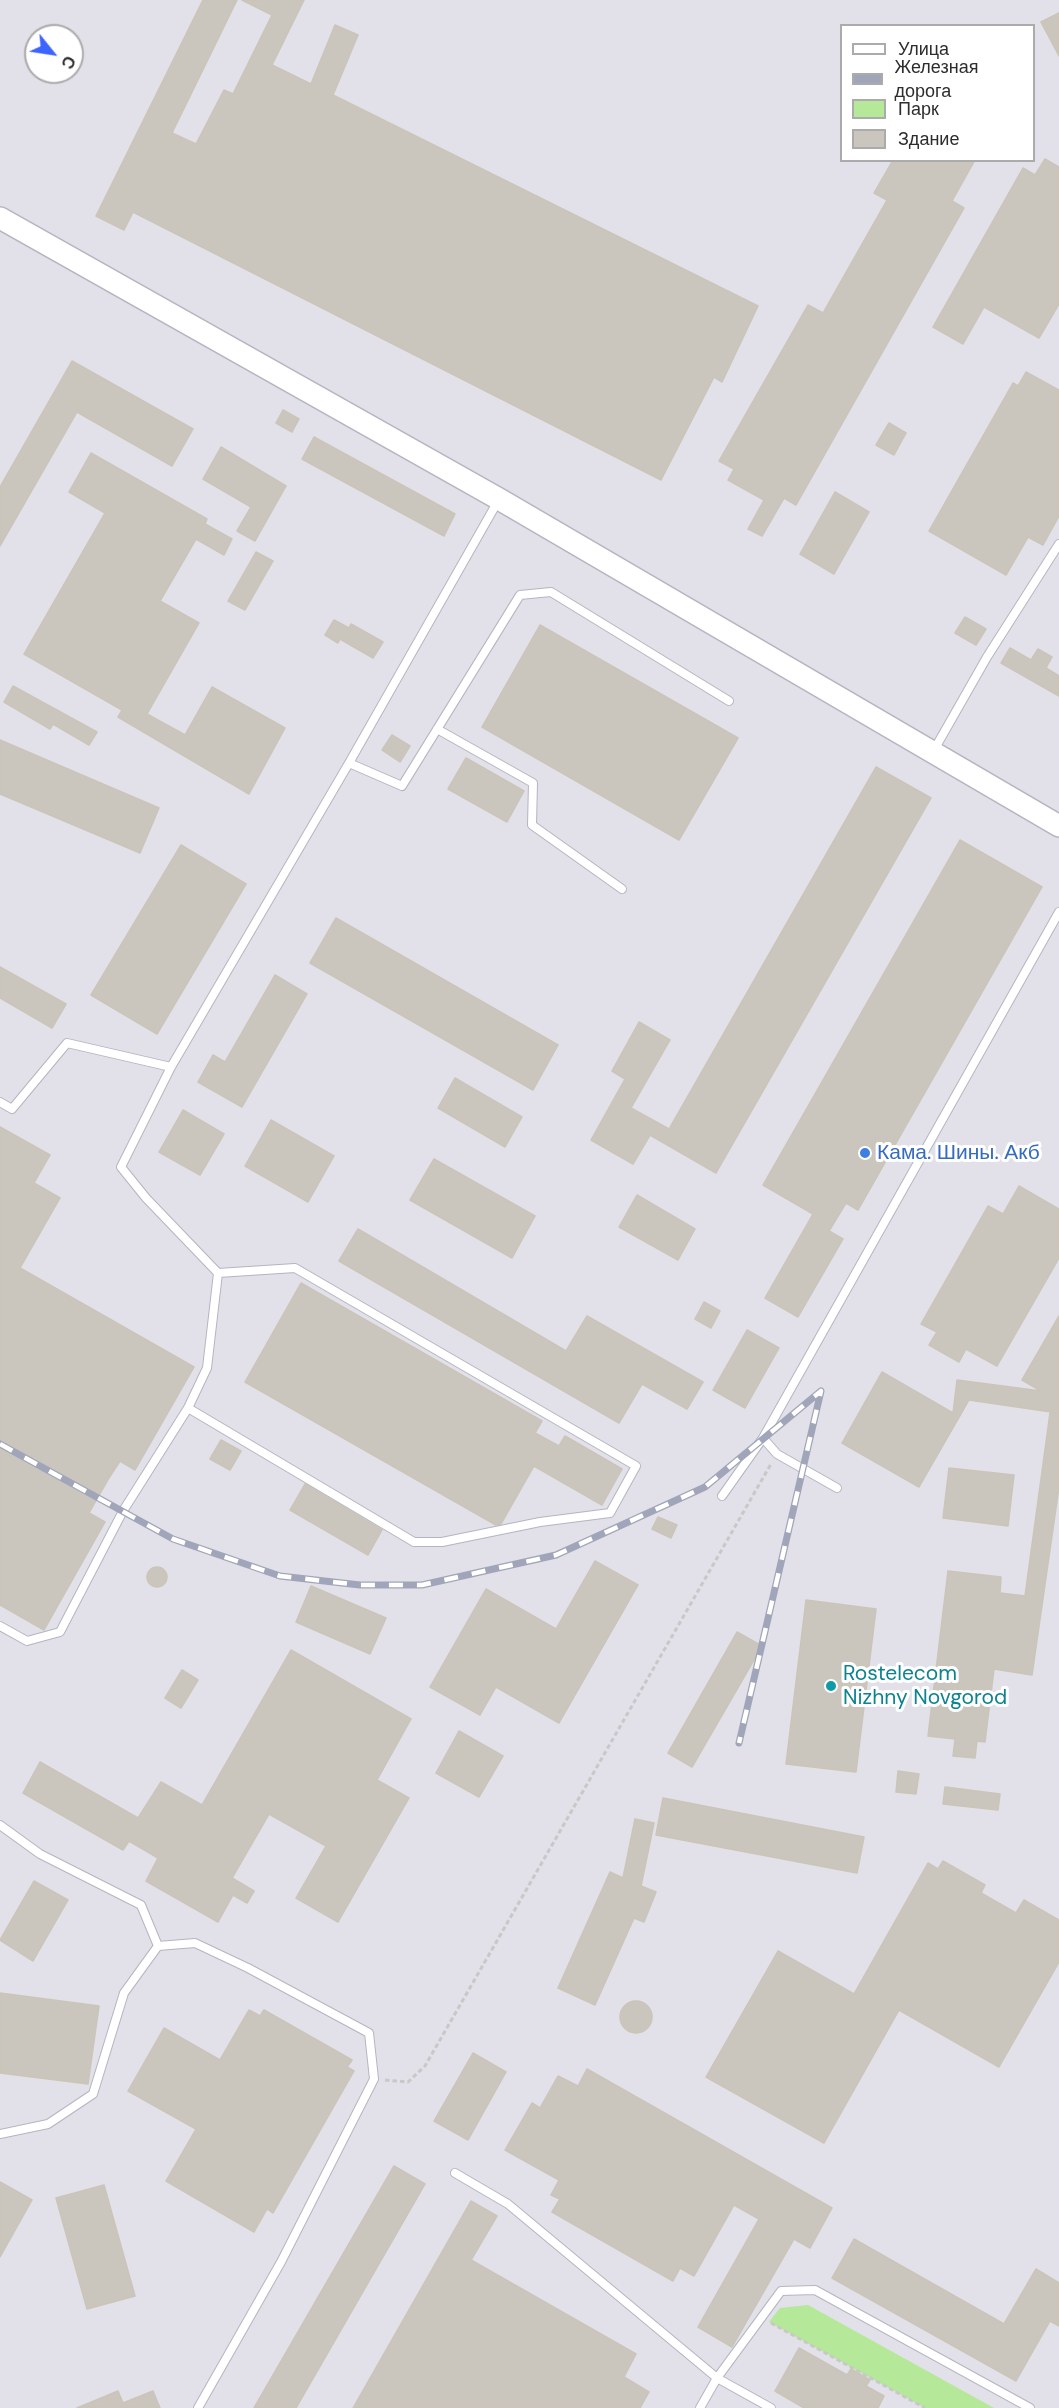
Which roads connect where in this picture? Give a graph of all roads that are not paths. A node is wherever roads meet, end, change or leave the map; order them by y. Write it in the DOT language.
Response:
graph roads {
  1 [pos="0,218"];
  2 [pos="499,500"];
  3 [pos="1059,544"];
  4 [pos="729,700"];
  5 [pos="437,729"];
  6 [pos="933,752"];
  7 [pos="350,763"];
  8 [pos="1059,826"];
  9 [pos="622,889"];
  10 [pos="1059,912"];
  11 [pos="171,1067"];
  12 [pos="0,1102"];
  13 [pos="218,1273"];
  14 [pos="188,1408"];
  15 [pos="763,1438"];
  16 [pos="837,1488"];
  17 [pos="722,1496"];
  18 [pos="0,1626"];
  19 [pos="0,1825"];
  20 [pos="158,1946"];
  21 [pos="0,2134"];
  22 [pos="455,2173"];
  23 [pos="717,2378"];
  24 [pos="198,2408"];
  25 [pos="700,2408"];
  26 [pos="771,2408"];
  27 [pos="1030,2408"];
  1 -- 2 [label="street"];
  2 -- 6 [label="street"];
  2 -- 7 [label="lane"];
  3 -- 6 [label="lane"];
  4 -- 5 [label="lane"];
  5 -- 7 [label="lane"];
  5 -- 9 [label="lane"];
  6 -- 8 [label="street"];
  7 -- 11 [label="lane"];
  10 -- 15 [label="lane"];
  11 -- 12 [label="lane"];
  11 -- 13 [label="lane"];
  13 -- 14 [label="lane"];
  13 -- 14 [label="lane"];
  14 -- 18 [label="lane"];
  15 -- 16 [label="lane"];
  15 -- 17 [label="lane"];
  19 -- 20 [label="lane"];
  20 -- 21 [label="lane"];
  20 -- 24 [label="lane"];
  22 -- 23 [label="lane"];
  23 -- 25 [label="lane"];
  23 -- 26 [label="lane"];
  23 -- 27 [label="lane"];
}
